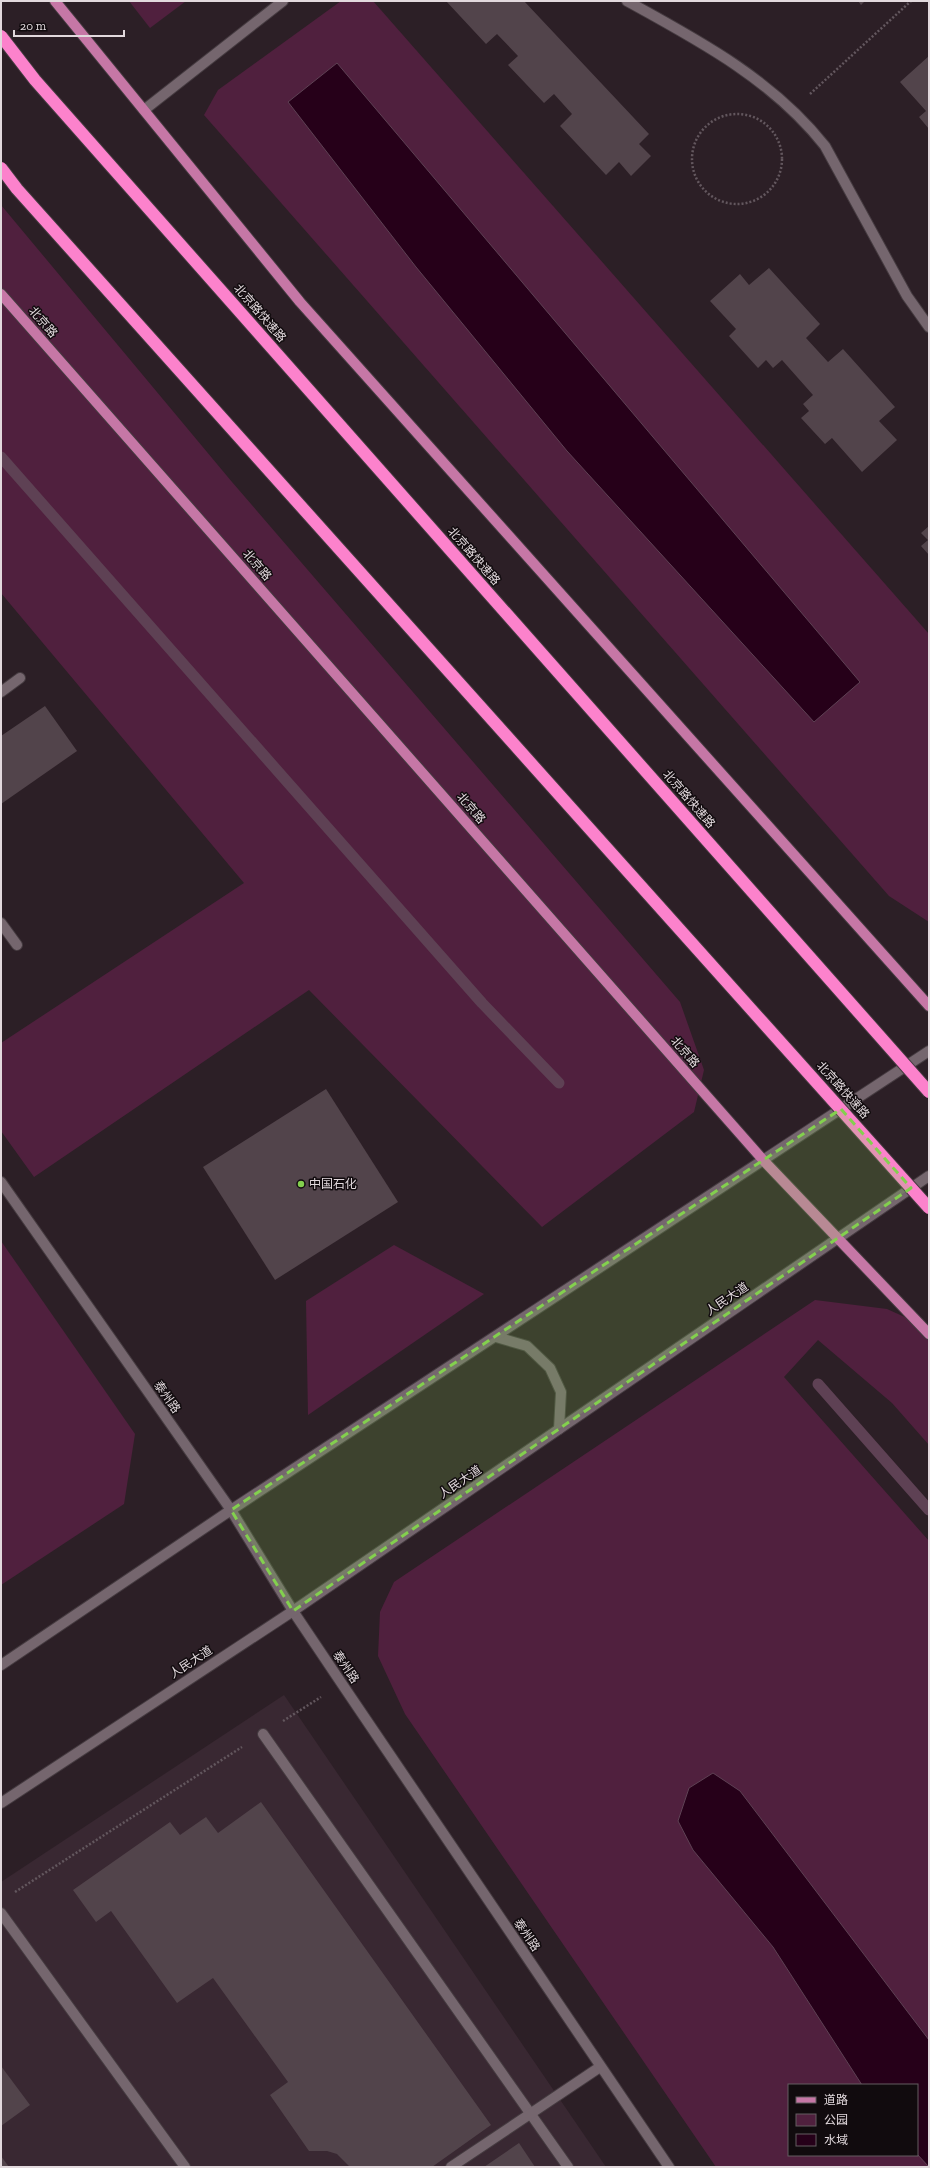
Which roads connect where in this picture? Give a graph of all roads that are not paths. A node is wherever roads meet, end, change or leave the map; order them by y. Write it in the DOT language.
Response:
graph roads {
  1 [pos="55,1"];
  2 [pos="283,1"];
  3 [pos="627,1"];
  4 [pos="1,36"];
  5 [pos="144,110"];
  6 [pos="1,168"];
  7 [pos="1,294"];
  8 [pos="929,327"];
  9 [pos="20,678"];
  10 [pos="1,692"];
  11 [pos="1,923"];
  12 [pos="17,945"];
  13 [pos="929,1006"];
  14 [pos="929,1051"];
  15 [pos="929,1092"];
  16 [pos="764,1160"];
  17 [pos="929,1176"];
  18 [pos="1,1182"];
  19 [pos="929,1208"];
  20 [pos="838,1238"];
  21 [pos="929,1334"];
  22 [pos="496,1337"];
  23 [pos="559,1429"];
  24 [pos="231,1510"];
  25 [pos="293,1611"];
  26 [pos="1,1665"];
  27 [pos="263,1734"];
  28 [pos="1,1803"];
  29 [pos="1,1914"];
  30 [pos="600,2067"];
  31 [pos="530,2114"];
  32 [pos="185,2167"];
  33 [pos="451,2167"];
  34 [pos="568,2167"];
  35 [pos="669,2167"];
  1 -- 5 [label="main road"];
  2 -- 5 [label="main road"];
  3 -- 8 [label="main road"];
  4 -- 15 [label="highway, 北京路快速路, bridge"];
  5 -- 13 [label="main road"];
  6 -- 19 [label="highway, 北京路快速路, bridge"];
  7 -- 16 [label="main road, 北京路"];
  9 -- 10 [label="main road"];
  11 -- 12 [label="main road"];
  14 -- 16 [label="main road"];
  16 -- 20 [label="main road, 北京路"];
  16 -- 22 [label="main road"];
  17 -- 20 [label="main road, 人民大道"];
  18 -- 24 [label="main road, 泰州路"];
  20 -- 21 [label="main road, 北京路"];
  20 -- 23 [label="main road, 人民大道"];
  22 -- 23 [label="main road"];
  22 -- 24 [label="main road"];
  23 -- 25 [label="main road, 人民大道"];
  24 -- 25 [label="main road, 泰州路"];
  24 -- 26 [label="main road"];
  25 -- 28 [label="main road, 人民大道"];
  25 -- 30 [label="main road, 泰州路"];
  27 -- 31 [label="main road"];
  29 -- 32 [label="main road"];
  30 -- 31 [label="main road"];
  30 -- 35 [label="main road, 泰州路"];
  31 -- 33 [label="main road"];
  31 -- 34 [label="main road"];
}
